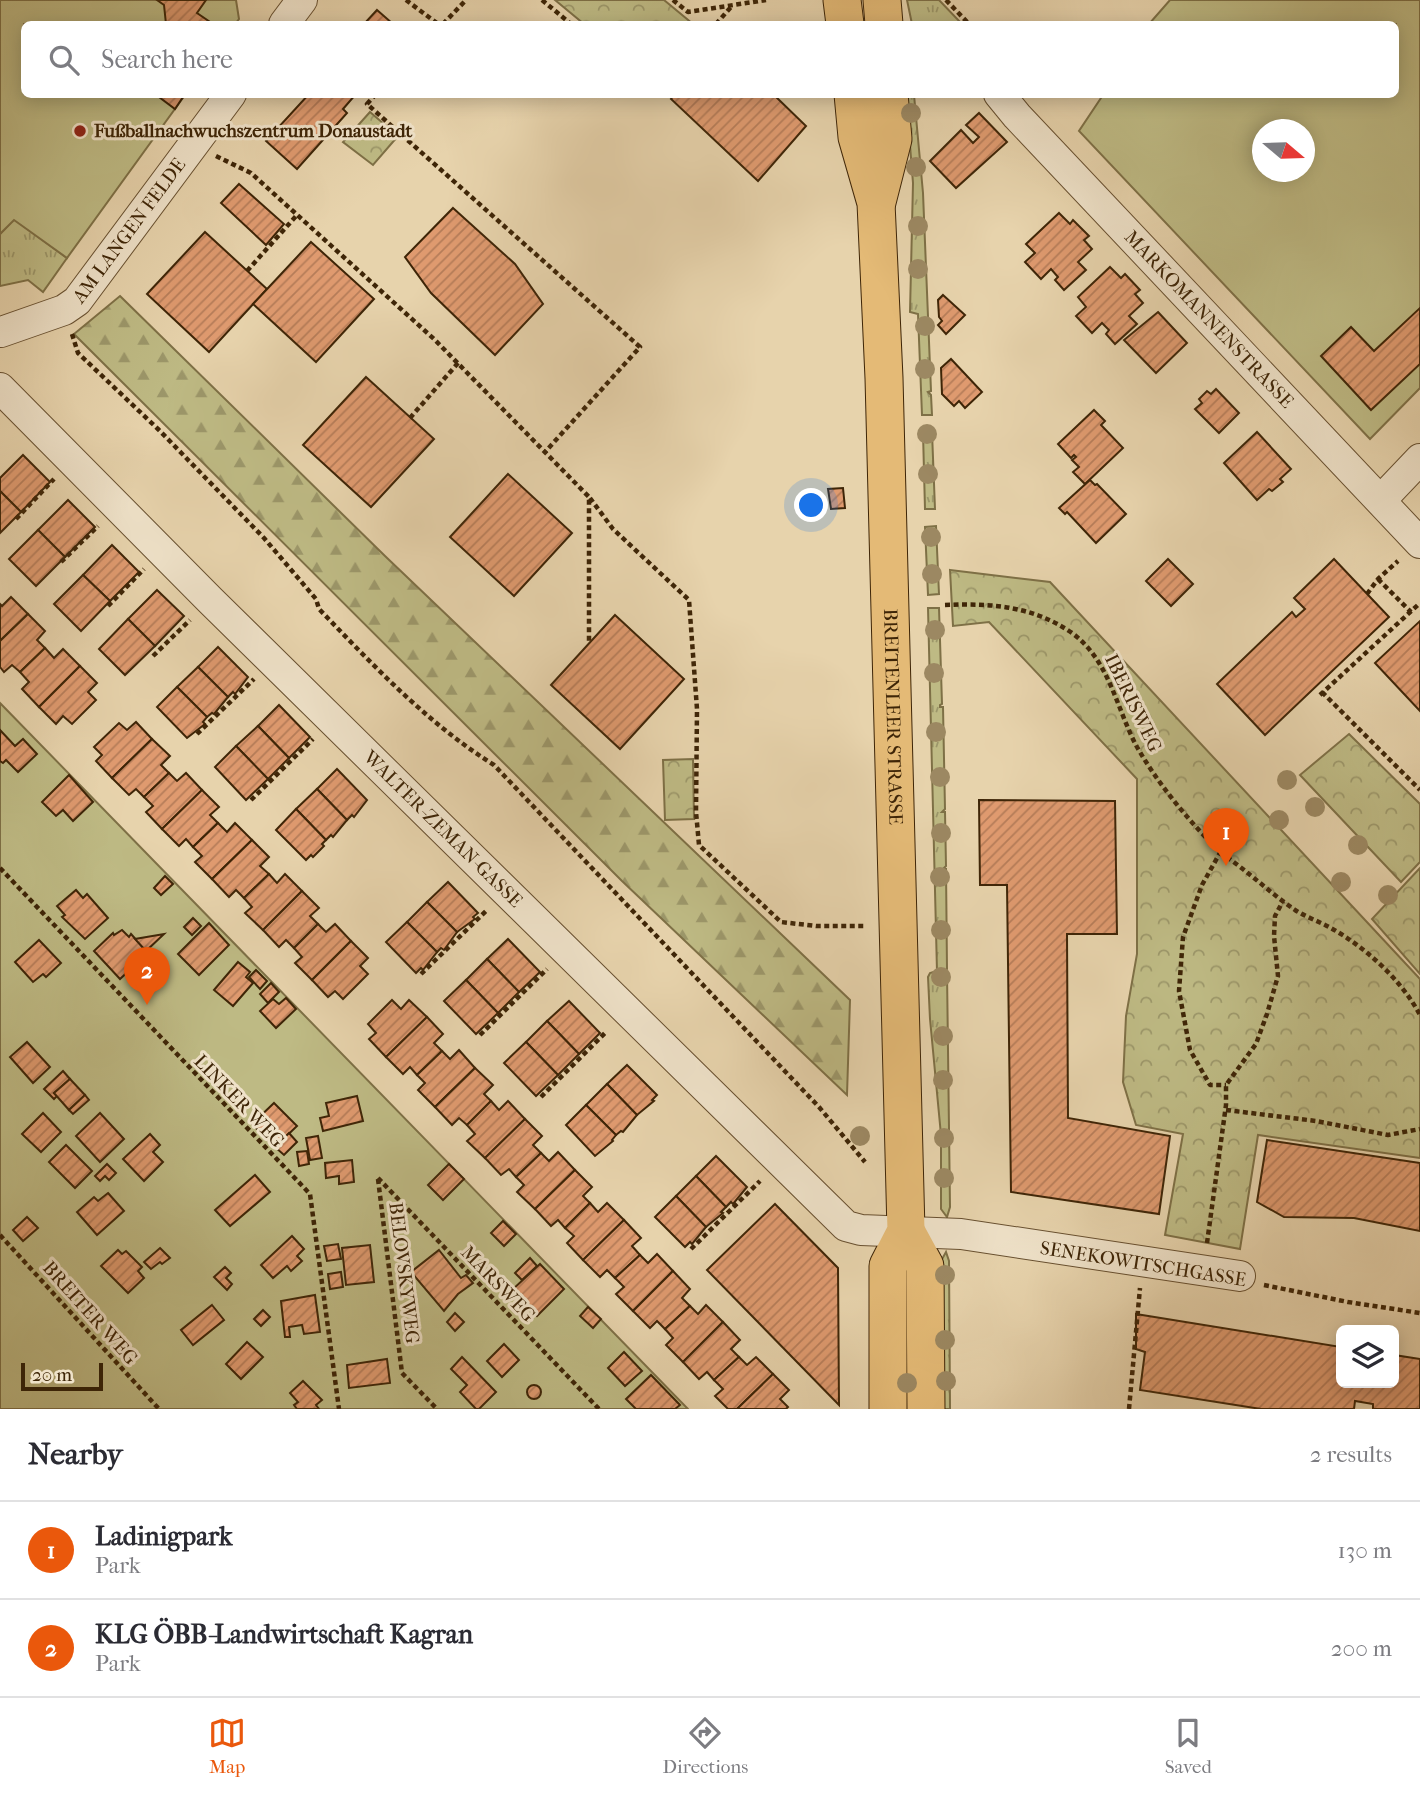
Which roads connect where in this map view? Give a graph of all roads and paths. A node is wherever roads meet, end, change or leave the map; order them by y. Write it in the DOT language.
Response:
graph roads {
  1 [pos="406,0"];
  2 [pos="466,0"];
  3 [pos="542,0"];
  4 [pos="673,0"];
  5 [pos="766,0"];
  6 [pos="842,0"];
  7 [pos="882,0"];
  8 [pos="946,0"];
  9 [pos="733,5"];
  10 [pos="436,21"];
  11 [pos="443,21"];
  12 [pos="567,21"];
  13 [pos="719,21"];
  14 [pos="845,21"];
  15 [pos="884,21"];
  16 [pos="966,21"];
  17 [pos="228,98"];
  18 [pos="372,98"];
  19 [pos="853,98"];
  20 [pos="889,98"];
  21 [pos="1003,98"];
  22 [pos="193,145"];
  23 [pos="876,203"];
  24 [pos="297,215"];
  25 [pos="247,271"];
  26 [pos="64,310"];
  27 [pos="0,333"];
  28 [pos="458,363"];
  29 [pos="0,388"];
  30 [pos="410,418"];
  31 [pos="545,452"];
  32 [pos="1420,459"];
  33 [pos="71,462"];
  34 [pos="589,497"];
  35 [pos="1381,500"];
  36 [pos="117,507"];
  37 [pos="16,519"];
  38 [pos="1411,551"];
  39 [pos="161,552"];
  40 [pos="61,562"];
  41 [pos="1378,579"];
  42 [pos="1367,594"];
  43 [pos="210,600"];
  44 [pos="1420,603"];
  45 [pos="945,605"];
  46 [pos="107,606"];
  47 [pos="1411,612"];
  48 [pos="589,644"];
  49 [pos="153,656"];
  50 [pos="272,661"];
  51 [pos="332,720"];
  52 [pos="197,734"];
  53 [pos="1420,790"];
  54 [pos="251,800"];
  55 [pos="1221,851"];
  56 [pos="0,868"];
  57 [pos="506,892"];
  58 [pos="1283,900"];
  59 [pos="864,926"];
  60 [pos="566,951"];
  61 [pos="421,974"];
  62 [pos="627,1012"];
  63 [pos="1420,1015"];
  64 [pos="480,1035"];
  65 [pos="1226,1085"];
  66 [pos="541,1097"];
  67 [pos="1226,1110"];
  68 [pos="1420,1129"];
  69 [pos="779,1162"];
  70 [pos="865,1162"];
  71 [pos="378,1178"];
  72 [pos="906,1231"];
  73 [pos="0,1235"];
  74 [pos="1206,1248"];
  75 [pos="691,1249"];
  76 [pos="1142,1262"];
  77 [pos="1240,1276"];
  78 [pos="1420,1313"];
  79 [pos="159,1409"];
  80 [pos="339,1409"];
  81 [pos="437,1409"];
  82 [pos="598,1409"];
  83 [pos="888,1409"];
  84 [pos="926,1409"];
  85 [pos="1129,1409"];
  1 -- 10 [label="path"];
  2 -- 11 [label="path"];
  3 -- 12 [label="path"];
  4 -- 9 [label="path"];
  5 -- 9 [label="path"];
  6 -- 14 [label="main road"];
  7 -- 15 [label="main road"];
  8 -- 16 [label="path"];
  9 -- 13 [label="path"];
  17 -- 22 [label="street, AM LANGEN FELDE"];
  18 -- 31 [label="path"];
  19 -- 23 [label="main road, BREITENLEER STRASSE"];
  20 -- 23 [label="main road, BREITENLEER STRASSE"];
  21 -- 35 [label="street, MARKOMANNENSTRASSE"];
  22 -- 24 [label="path"];
  22 -- 26 [label="street, AM LANGEN FELDE"];
  23 -- 72 [label="main road, BREITENLEER STRASSE"];
  24 -- 25 [label="path"];
  24 -- 28 [label="path"];
  26 -- 27 [label="street, AM LANGEN FELDE"];
  26 -- 70 [label="path"];
  28 -- 30 [label="path"];
  28 -- 31 [label="path"];
  29 -- 33 [label="street, WALTER-ZEMAN-GASSE"];
  31 -- 34 [label="path"];
  32 -- 35 [label="street"];
  33 -- 36 [label="street, WALTER-ZEMAN-GASSE"];
  33 -- 37 [label="path"];
  34 -- 48 [label="path"];
  34 -- 59 [label="path"];
  35 -- 38 [label="street, MARKOMANNENSTRASSE"];
  36 -- 39 [label="street, WALTER-ZEMAN-GASSE"];
  36 -- 40 [label="path"];
  38 -- 41 [label="path"];
  39 -- 43 [label="street, WALTER-ZEMAN-GASSE"];
  39 -- 46 [label="path"];
  41 -- 42 [label="path"];
  41 -- 47 [label="path"];
  43 -- 49 [label="path"];
  43 -- 50 [label="street, WALTER-ZEMAN-GASSE"];
  44 -- 47 [label="path"];
  45 -- 55 [label="path, IBERISWEG"];
  47 -- 53 [label="path"];
  50 -- 51 [label="street, WALTER-ZEMAN-GASSE"];
  50 -- 52 [label="path"];
  51 -- 54 [label="path"];
  51 -- 57 [label="street, WALTER-ZEMAN-GASSE"];
  55 -- 58 [label="path, IBERISWEG"];
  55 -- 65 [label="path"];
  56 -- 80 [label="path, LINKER WEG"];
  57 -- 60 [label="street, WALTER-ZEMAN-GASSE"];
  57 -- 61 [label="path"];
  58 -- 63 [label="path, IBERISWEG"];
  58 -- 65 [label="path"];
  60 -- 62 [label="street, WALTER-ZEMAN-GASSE"];
  60 -- 64 [label="path"];
  62 -- 66 [label="path"];
  62 -- 69 [label="street, WALTER-ZEMAN-GASSE"];
  65 -- 67 [label="path"];
  67 -- 68 [label="path"];
  67 -- 74 [label="path"];
  69 -- 72 [label="street, WALTER-ZEMAN-GASSE"];
  69 -- 75 [label="path"];
  71 -- 81 [label="path, BELOVSKYWEG"];
  71 -- 82 [label="path, MARSWEG"];
  72 -- 76 [label="street, SENEKOWITSCHGASSE"];
  72 -- 83 [label="main road, BREITENLEER STRASSE"];
  72 -- 84 [label="main road, BREITENLEER STRASSE"];
  73 -- 79 [label="path, BREITER WEG"];
  76 -- 77 [label="street, SENEKOWITSCHGASSE"];
  76 -- 85 [label="path"];
  77 -- 78 [label="path, SENEKOWITSCHGASSE"];
}
